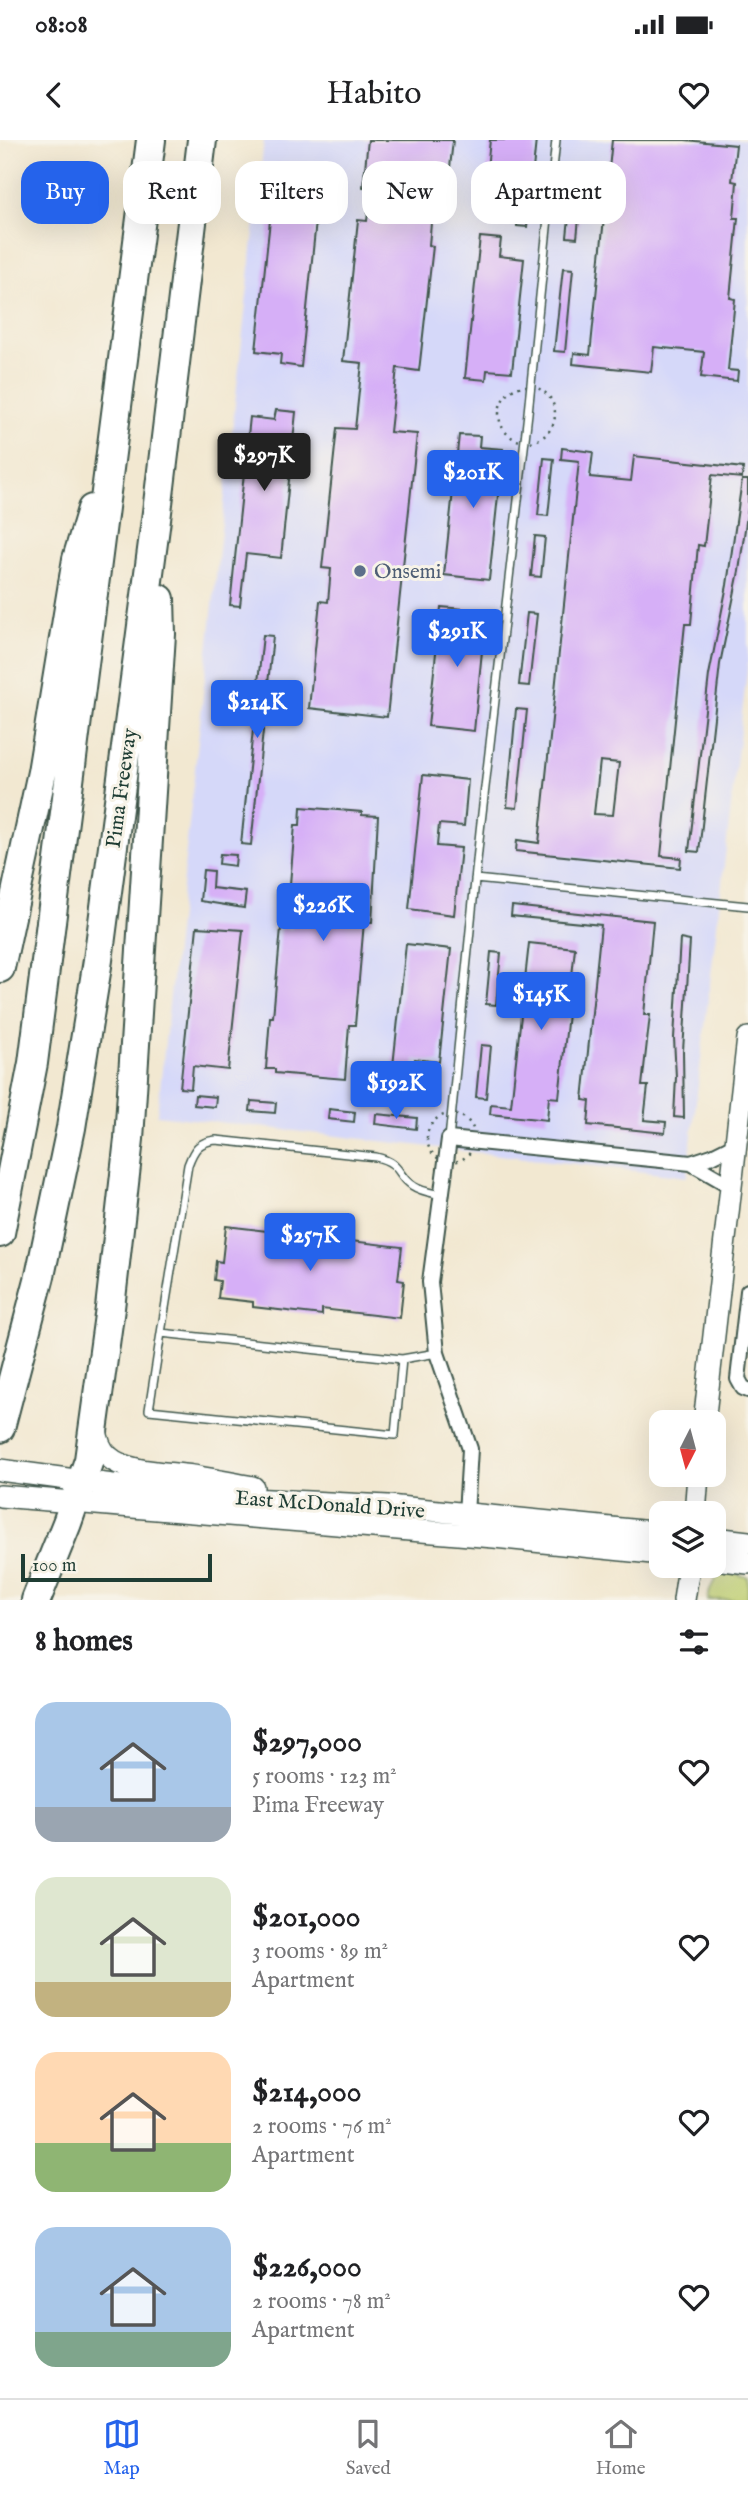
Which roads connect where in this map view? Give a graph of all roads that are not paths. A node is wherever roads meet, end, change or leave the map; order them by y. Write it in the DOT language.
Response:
graph roads {
  1 [pos="151,140"];
  2 [pos="202,140"];
  3 [pos="556,140"];
  4 [pos="116,429"];
  5 [pos="157,512"];
  6 [pos="475,878"];
  7 [pos="748,906"];
  8 [pos="0,968"];
  9 [pos="748,1038"];
  10 [pos="449,1139"];
  11 [pos="736,1144"];
  12 [pos="691,1163"];
  13 [pos="731,1186"];
  14 [pos="441,1195"];
  15 [pos="0,1233"];
  16 [pos="748,1291"];
  17 [pos="161,1333"];
  18 [pos="437,1353"];
  19 [pos="402,1359"];
  20 [pos="745,1389"];
  21 [pos="705,1410"];
  22 [pos="95,1418"];
  23 [pos="0,1428"];
  24 [pos="0,1470"];
  25 [pos="78,1492"];
  26 [pos="0,1496"];
  27 [pos="337,1503"];
  28 [pos="466,1514"];
  29 [pos="298,1520"];
  30 [pos="649,1532"];
  31 [pos="726,1539"];
  32 [pos="748,1542"];
  33 [pos="649,1553"];
  34 [pos="726,1560"];
  35 [pos="748,1563"];
  36 [pos="687,1578"];
  37 [pos="36,1600"];
  38 [pos="684,1600"];
  1 -- 4 [label="highway"];
  2 -- 5 [label="highway, Pima Freeway"];
  3 -- 6 [label="lane"];
  4 -- 8 [label="highway"];
  4 -- 15 [label="highway"];
  5 -- 22 [label="highway"];
  5 -- 23 [label="highway, Pima Freeway"];
  6 -- 7 [label="lane"];
  6 -- 10 [label="lane"];
  9 -- 11 [label="main road"];
  10 -- 12 [label="street"];
  10 -- 14 [label="street"];
  11 -- 12 [label="street"];
  11 -- 13 [label="main road"];
  12 -- 13 [label="street"];
  13 -- 21 [label="main road"];
  14 -- 17 [label="lane"];
  14 -- 18 [label="street"];
  16 -- 20 [label="street"];
  17 -- 19 [label="lane"];
  17 -- 19 [label="lane"];
  18 -- 19 [label="lane"];
  18 -- 28 [label="street"];
  22 -- 25 [label="highway"];
  22 -- 27 [label="main road"];
  24 -- 25 [label="main road, East McDonald Drive"];
  25 -- 26 [label="main road, East McDonald Drive"];
  25 -- 27 [label="main road, East McDonald Drive"];
  25 -- 29 [label="main road, East McDonald Drive"];
  25 -- 37 [label="highway"];
  27 -- 28 [label="main road, East McDonald Drive"];
  28 -- 29 [label="main road"];
  28 -- 30 [label="main road, East McDonald Drive"];
  29 -- 33 [label="main road, East McDonald Drive"];
  31 -- 32 [label="main road"];
  34 -- 35 [label="main road"];
  36 -- 38 [label="main road"];
}
